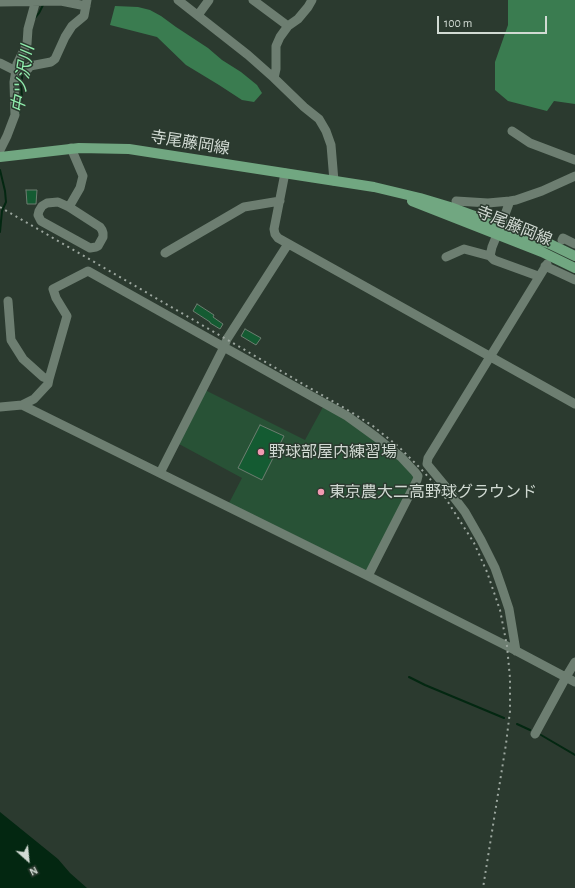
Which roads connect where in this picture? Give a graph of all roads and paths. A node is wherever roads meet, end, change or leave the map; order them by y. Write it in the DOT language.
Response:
graph roads {
  1 [pos="36,0"];
  2 [pos="178,0"];
  3 [pos="209,0"];
  4 [pos="253,0"];
  5 [pos="312,0"];
  6 [pos="0,2"];
  7 [pos="86,3"];
  8 [pos="198,15"];
  9 [pos="288,26"];
  10 [pos="0,63"];
  11 [pos="17,67"];
  12 [pos="274,78"];
  13 [pos="512,131"];
  14 [pos="71,148"];
  15 [pos="0,150"];
  16 [pos="4,157"];
  17 [pos="575,160"];
  18 [pos="285,173"];
  19 [pos="575,176"];
  20 [pos="334,181"];
  21 [pos="280,201"];
  22 [pos="456,201"];
  23 [pos="510,201"];
  24 [pos="69,207"];
  25 [pos="499,230"];
  26 [pos="562,240"];
  27 [pos="288,244"];
  28 [pos="575,244"];
  29 [pos="165,253"];
  30 [pos="490,256"];
  31 [pos="575,256"];
  32 [pos="446,257"];
  33 [pos="575,268"];
  34 [pos="538,276"];
  35 [pos="575,280"];
  36 [pos="8,302"];
  37 [pos="224,347"];
  38 [pos="489,357"];
  39 [pos="48,380"];
  40 [pos="575,404"];
  41 [pos="22,405"];
  42 [pos="0,407"];
  43 [pos="160,473"];
  44 [pos="368,576"];
  45 [pos="516,651"];
  46 [pos="575,662"];
  47 [pos="566,677"];
  48 [pos="575,682"];
  49 [pos="535,734"];
  1 -- 6 [label="street"];
  1 -- 7 [label="street"];
  1 -- 11 [label="street"];
  2 -- 8 [label="street"];
  3 -- 8 [label="street"];
  4 -- 9 [label="street"];
  5 -- 9 [label="street"];
  7 -- 11 [label="street"];
  8 -- 12 [label="street"];
  9 -- 12 [label="street"];
  10 -- 11 [label="street"];
  11 -- 15 [label="street"];
  12 -- 20 [label="street"];
  13 -- 17 [label="street"];
  14 -- 16 [label="main road, 寺尾藤岡線"];
  14 -- 18 [label="main road, 寺尾藤岡線"];
  14 -- 24 [label="street"];
  18 -- 20 [label="main road, 寺尾藤岡線"];
  18 -- 21 [label="street"];
  19 -- 23 [label="street"];
  20 -- 25 [label="main road, 寺尾藤岡線"];
  21 -- 27 [label="street"];
  21 -- 29 [label="street"];
  22 -- 23 [label="street"];
  23 -- 25 [label="street"];
  24 -- 24 [label="street"];
  25 -- 30 [label="street"];
  25 -- 31 [label="main road, 寺尾藤岡線"];
  25 -- 33 [label="main road, 寺尾藤岡線"];
  26 -- 28 [label="street"];
  27 -- 37 [label="street"];
  27 -- 38 [label="street"];
  30 -- 32 [label="street"];
  30 -- 34 [label="street"];
  34 -- 35 [label="street"];
  34 -- 38 [label="street"];
  36 -- 39 [label="street"];
  37 -- 39 [label="street"];
  37 -- 43 [label="street"];
  37 -- 44 [label="street"];
  38 -- 40 [label="street"];
  38 -- 45 [label="street"];
  39 -- 41 [label="street"];
  41 -- 42 [label="street"];
  41 -- 43 [label="street"];
  43 -- 44 [label="street"];
  44 -- 45 [label="street"];
  45 -- 47 [label="street"];
  46 -- 47 [label="street"];
  47 -- 48 [label="street"];
  47 -- 49 [label="street"];
}
